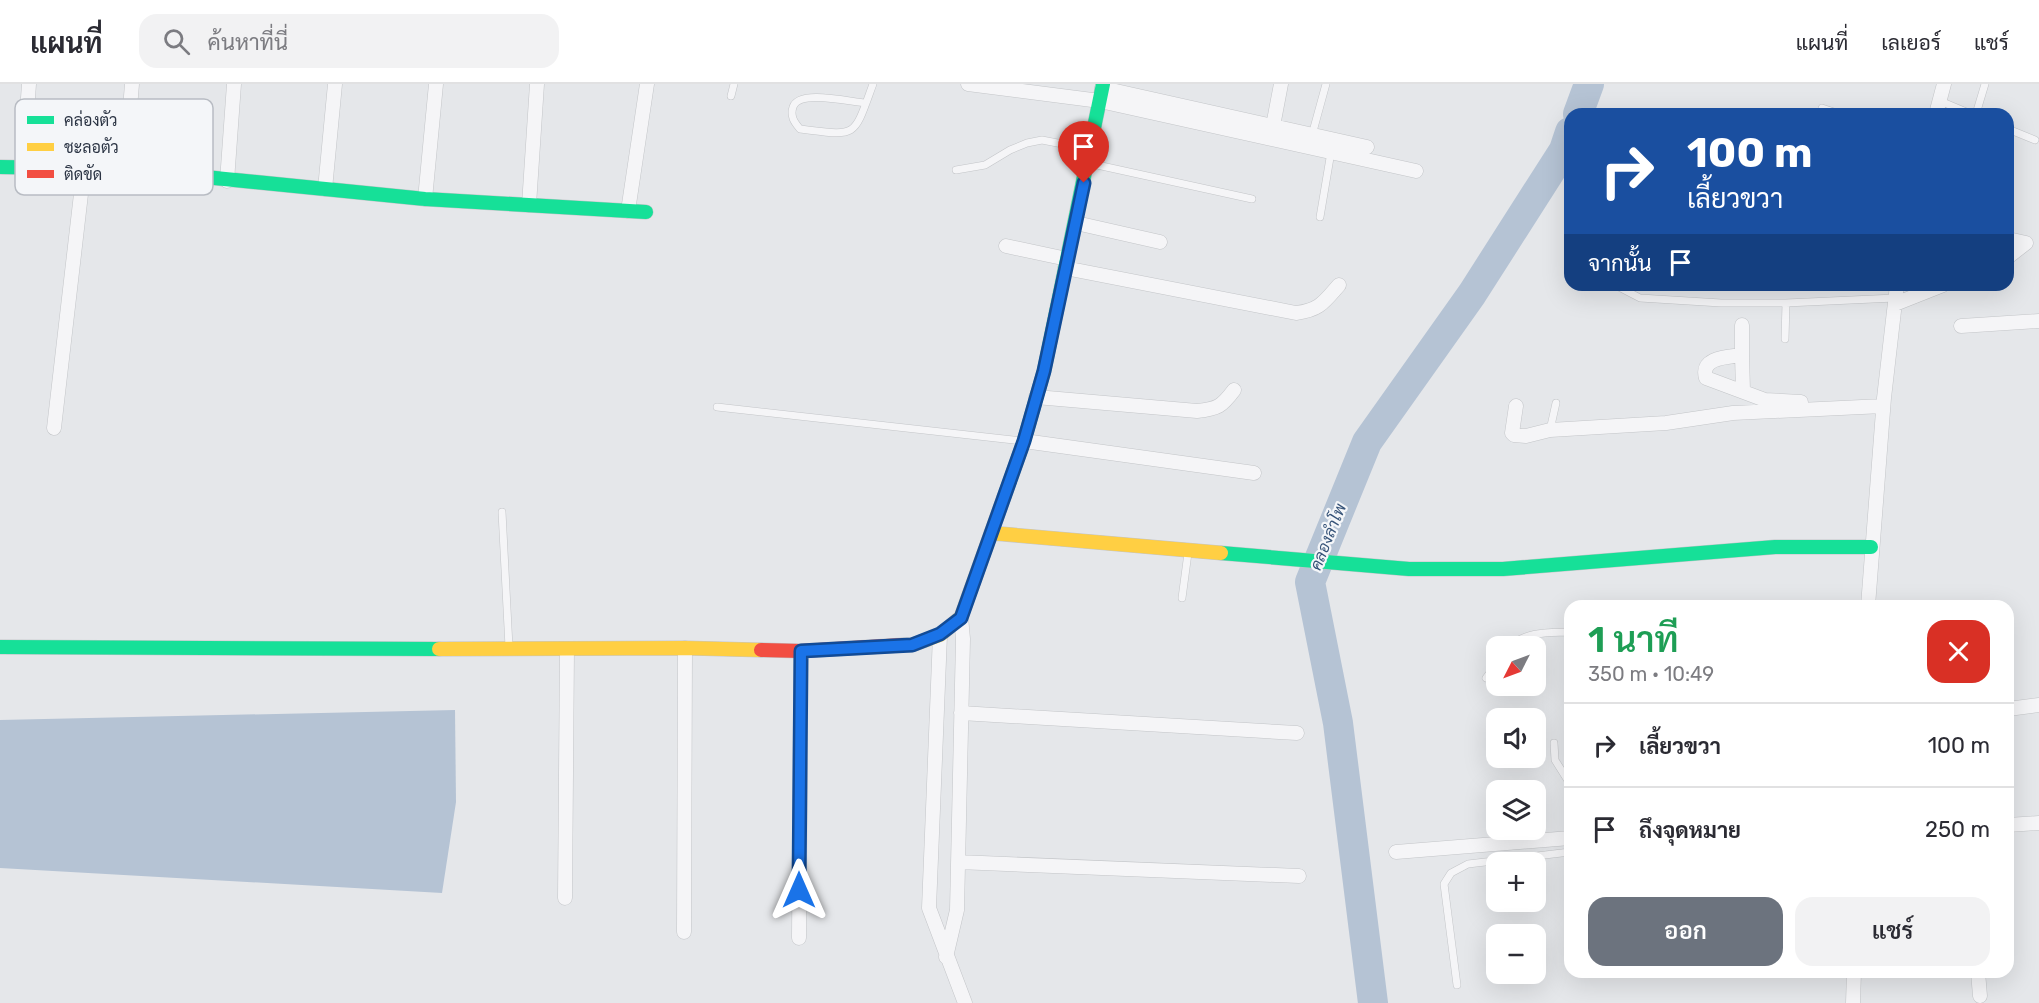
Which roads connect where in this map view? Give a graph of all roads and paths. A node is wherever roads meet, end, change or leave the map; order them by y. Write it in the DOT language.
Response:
graph roads {
  1 [pos="29,84"];
  2 [pos="132,84"];
  3 [pos="234,84"];
  4 [pos="335,84"];
  5 [pos="436,84"];
  6 [pos="537,84"];
  7 [pos="647,84"];
  8 [pos="734,84"];
  9 [pos="873,84"];
  10 [pos="968,84"];
  11 [pos="1281,84"];
  12 [pos="1326,84"];
  13 [pos="1944,84"];
  14 [pos="1985,84"];
  15 [pos="1102,91"];
  16 [pos="731,96"];
  17 [pos="28,99"];
  18 [pos="131,99"];
  19 [pos="866,104"];
  20 [pos="1938,108"];
  21 [pos="1975,108"];
  22 [pos="1274,126"];
  23 [pos="2014,131"];
  24 [pos="1312,135"];
  25 [pos="2035,140"];
  26 [pos="1367,147"];
  27 [pos="1331,152"];
  28 [pos="1089,156"];
  29 [pos="956,170"];
  30 [pos="1416,171"];
  31 [pos="213,179"];
  32 [pos="227,180"];
  33 [pos="326,189"];
  34 [pos="81,195"];
  35 [pos="425,199"];
  36 [pos="1252,199"];
  37 [pos="529,205"];
  38 [pos="628,211"];
  39 [pos="646,212"];
  40 [pos="1320,217"];
  41 [pos="1076,223"];
  42 [pos="2014,240"];
  43 [pos="1160,242"];
  44 [pos="2033,242"];
  45 [pos="1005,246"];
  46 [pos="2014,253"];
  47 [pos="1066,263"];
  48 [pos="1339,285"];
  49 [pos="1627,291"];
  50 [pos="1917,291"];
  51 [pos="1896,296"];
  52 [pos="1786,303"];
  53 [pos="2039,321"];
  54 [pos="1742,325"];
  55 [pos="1960,326"];
  56 [pos="1785,339"];
  57 [pos="1742,355"];
  58 [pos="1234,390"];
  59 [pos="1743,391"];
  60 [pos="1036,397"];
  61 [pos="1883,402"];
  62 [pos="1556,403"];
  63 [pos="717,406"];
  64 [pos="1516,406"];
  65 [pos="54,428"];
  66 [pos="1550,430"];
  67 [pos="1024,441"];
  68 [pos="1254,473"];
  69 [pos="502,512"];
  70 [pos="991,533"];
  71 [pos="1871,547"];
  72 [pos="1188,550"];
  73 [pos="1182,598"];
  74 [pos="1868,600"];
  75 [pos="961,618"];
  76 [pos="1564,632"];
  77 [pos="940,634"];
  78 [pos="1525,636"];
  79 [pos="0,648"];
  80 [pos="685,648"];
  81 [pos="510,649"];
  82 [pos="567,649"];
  83 [pos="801,651"];
  84 [pos="2039,705"];
  85 [pos="2014,708"];
  86 [pos="961,713"];
  87 [pos="1297,733"];
  88 [pos="1554,743"];
  89 [pos="1564,774"];
  90 [pos="2039,823"];
  91 [pos="2014,825"];
  92 [pos="1564,838"];
  93 [pos="1396,852"];
  94 [pos="1564,853"];
  95 [pos="958,862"];
  96 [pos="1299,876"];
  97 [pos="565,898"];
  98 [pos="684,932"];
  99 [pos="799,938"];
  100 [pos="946,957"];
  101 [pos="1854,978"];
  102 [pos="1978,978"];
  103 [pos="1457,985"];
  104 [pos="1980,996"];
  105 [pos="965,1003"];
  106 [pos="1853,1003"];
  1 -- 17 [label="street"];
  2 -- 18 [label="street"];
  3 -- 32 [label="street"];
  4 -- 33 [label="street"];
  5 -- 35 [label="street"];
  6 -- 37 [label="street"];
  7 -- 38 [label="street"];
  8 -- 16 [label="lane"];
  9 -- 19 [label="lane"];
  10 -- 15 [label="street"];
  11 -- 22 [label="street"];
  12 -- 24 [label="lane"];
  13 -- 20 [label="street"];
  14 -- 21 [label="lane"];
  15 -- 22 [label="street"];
  15 -- 27 [label="street"];
  15 -- 28 [label="street"];
  19 -- 19 [label="lane"];
  22 -- 24 [label="street"];
  23 -- 25 [label="lane"];
  24 -- 26 [label="street"];
  27 -- 30 [label="street"];
  27 -- 40 [label="lane"];
  28 -- 29 [label="lane"];
  28 -- 36 [label="lane"];
  28 -- 41 [label="street"];
  31 -- 32 [label="street"];
  32 -- 33 [label="street"];
  33 -- 35 [label="street"];
  34 -- 65 [label="street"];
  35 -- 37 [label="street"];
  37 -- 38 [label="street"];
  38 -- 39 [label="street"];
  41 -- 43 [label="street"];
  41 -- 47 [label="street"];
  42 -- 44 [label="street"];
  44 -- 46 [label="street"];
  45 -- 47 [label="street"];
  47 -- 48 [label="street"];
  47 -- 60 [label="street"];
  49 -- 52 [label="lane"];
  50 -- 51 [label="street"];
  51 -- 52 [label="lane"];
  51 -- 61 [label="street"];
  52 -- 56 [label="lane"];
  53 -- 55 [label="street"];
  54 -- 57 [label="street"];
  57 -- 59 [label="street"];
  57 -- 59 [label="street"];
  58 -- 60 [label="street"];
  59 -- 61 [label="street"];
  60 -- 67 [label="street"];
  61 -- 66 [label="street"];
  61 -- 71 [label="street"];
  62 -- 66 [label="lane"];
  63 -- 67 [label="lane"];
  64 -- 66 [label="street"];
  67 -- 68 [label="street"];
  67 -- 70 [label="street"];
  69 -- 81 [label="lane"];
  70 -- 72 [label="street"];
  70 -- 75 [label="street"];
  71 -- 72 [label="street"];
  71 -- 74 [label="street"];
  72 -- 73 [label="lane"];
  75 -- 77 [label="street"];
  75 -- 86 [label="street"];
  76 -- 78 [label="lane"];
  77 -- 83 [label="street"];
  77 -- 100 [label="street"];
  79 -- 81 [label="street"];
  80 -- 82 [label="street"];
  80 -- 83 [label="street"];
  80 -- 98 [label="street"];
  81 -- 82 [label="street"];
  82 -- 97 [label="street"];
  83 -- 99 [label="street"];
  84 -- 85 [label="street"];
  86 -- 87 [label="street"];
  86 -- 95 [label="street"];
  88 -- 89 [label="lane"];
  90 -- 91 [label="street"];
  92 -- 93 [label="street"];
  94 -- 103 [label="lane"];
  95 -- 96 [label="street"];
  95 -- 100 [label="street"];
  100 -- 105 [label="street"];
  101 -- 106 [label="street"];
  102 -- 104 [label="street"];
}
